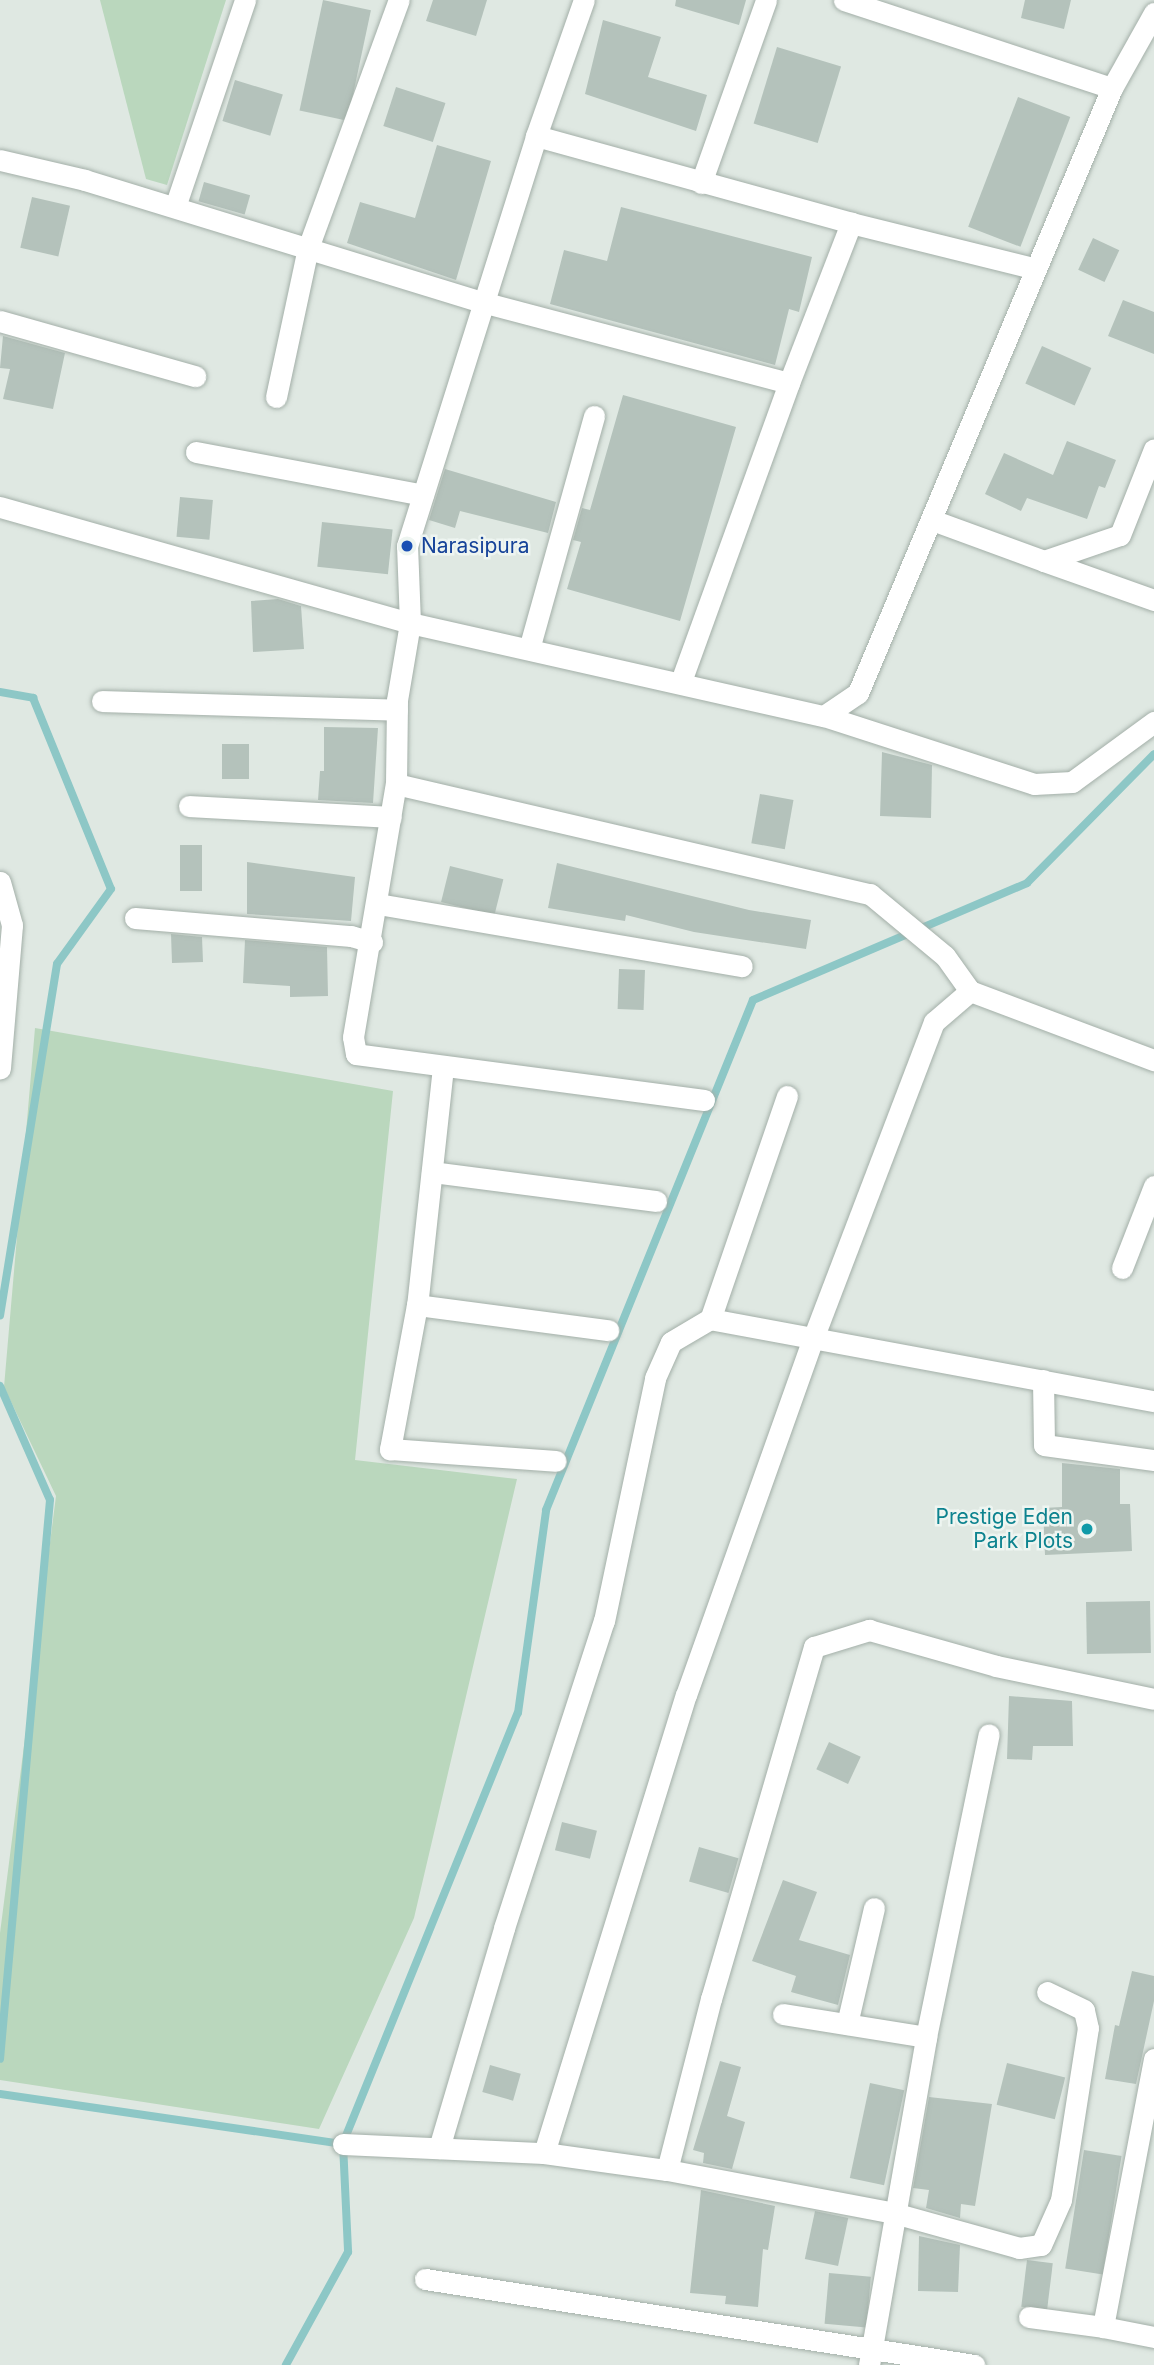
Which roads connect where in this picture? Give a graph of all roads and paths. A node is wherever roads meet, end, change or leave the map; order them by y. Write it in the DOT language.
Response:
graph roads {
  1 [pos="245,0"];
  2 [pos="399,0"];
  3 [pos="584,0"];
  4 [pos="766,0"];
  5 [pos="844,0"];
  6 [pos="1154,13"];
  7 [pos="1112,88"];
  8 [pos="536,136"];
  9 [pos="0,160"];
  10 [pos="701,183"];
  11 [pos="175,207"];
  12 [pos="850,223"];
  13 [pos="308,248"];
  14 [pos="1033,268"];
  15 [pos="485,303"];
  16 [pos="0,321"];
  17 [pos="195,376"];
  18 [pos="789,383"];
  19 [pos="276,397"];
  20 [pos="594,416"];
  21 [pos="1154,449"];
  22 [pos="196,452"];
  23 [pos="423,495"];
  24 [pos="0,507"];
  25 [pos="932,520"];
  26 [pos="1044,561"];
  27 [pos="1154,600"];
  28 [pos="410,623"];
  29 [pos="529,649"];
  30 [pos="681,681"];
  31 [pos="102,701"];
  32 [pos="397,710"];
  33 [pos="824,716"];
  34 [pos="1154,722"];
  35 [pos="397,784"];
  36 [pos="189,806"];
  37 [pos="391,817"];
  38 [pos="0,882"];
  39 [pos="379,904"];
  40 [pos="135,918"];
  41 [pos="372,943"];
  42 [pos="3,956"];
  43 [pos="742,966"];
  44 [pos="970,991"];
  45 [pos="1154,1060"];
  46 [pos="0,1066"];
  47 [pos="443,1067"];
  48 [pos="787,1096"];
  49 [pos="704,1100"];
  50 [pos="432,1172"];
  51 [pos="1154,1186"];
  52 [pos="656,1201"];
  53 [pos="1122,1268"];
  54 [pos="417,1305"];
  55 [pos="710,1319"];
  56 [pos="608,1330"];
  57 [pos="814,1336"];
  58 [pos="1043,1380"];
  59 [pos="1154,1401"];
  60 [pos="1154,1460"];
  61 [pos="556,1461"];
  62 [pos="1154,1699"];
  63 [pos="989,1734"];
  64 [pos="874,1908"];
  65 [pos="1047,1992"];
  66 [pos="783,2014"];
  67 [pos="847,2024"];
  68 [pos="926,2037"];
  69 [pos="1154,2059"];
  70 [pos="343,2144"];
  71 [pos="439,2148"];
  72 [pos="544,2153"];
  73 [pos="667,2170"];
  74 [pos="894,2213"];
  75 [pos="425,2279"];
  76 [pos="1029,2317"];
  77 [pos="1103,2327"];
  78 [pos="1154,2337"];
  79 [pos="871,2356"];
  80 [pos="974,2365"];
  1 -- 11 [label="street"];
  2 -- 13 [label="street"];
  3 -- 8 [label="street"];
  4 -- 10 [label="street"];
  5 -- 7 [label="street"];
  6 -- 7 [label="street"];
  7 -- 14 [label="street"];
  8 -- 10 [label="street"];
  8 -- 15 [label="street"];
  9 -- 11 [label="street"];
  10 -- 12 [label="street"];
  11 -- 13 [label="street"];
  12 -- 14 [label="street"];
  12 -- 18 [label="street"];
  13 -- 15 [label="street"];
  13 -- 19 [label="street"];
  14 -- 25 [label="street"];
  15 -- 18 [label="street"];
  15 -- 23 [label="street"];
  16 -- 17 [label="street"];
  18 -- 30 [label="street"];
  20 -- 29 [label="street"];
  21 -- 26 [label="street"];
  22 -- 23 [label="street"];
  23 -- 28 [label="street"];
  24 -- 28 [label="street"];
  25 -- 26 [label="street"];
  25 -- 33 [label="street"];
  26 -- 27 [label="street"];
  28 -- 29 [label="street"];
  28 -- 32 [label="street"];
  29 -- 30 [label="street"];
  30 -- 33 [label="street"];
  31 -- 32 [label="street"];
  32 -- 35 [label="street"];
  33 -- 34 [label="street"];
  35 -- 37 [label="street"];
  35 -- 44 [label="street"];
  36 -- 37 [label="street"];
  37 -- 39 [label="street"];
  38 -- 42 [label="street"];
  39 -- 41 [label="street"];
  39 -- 43 [label="street"];
  40 -- 41 [label="street"];
  41 -- 47 [label="street"];
  42 -- 46 [label="street"];
  44 -- 45 [label="street"];
  44 -- 57 [label="street"];
  47 -- 49 [label="street"];
  47 -- 50 [label="street"];
  48 -- 55 [label="street"];
  50 -- 52 [label="street"];
  50 -- 54 [label="street"];
  51 -- 53 [label="street"];
  54 -- 56 [label="street"];
  54 -- 61 [label="street"];
  55 -- 57 [label="street"];
  55 -- 71 [label="street"];
  57 -- 58 [label="street"];
  57 -- 72 [label="street"];
  58 -- 59 [label="street"];
  58 -- 60 [label="street"];
  62 -- 73 [label="street"];
  63 -- 68 [label="street"];
  64 -- 67 [label="street"];
  65 -- 74 [label="street"];
  66 -- 67 [label="street"];
  67 -- 68 [label="street"];
  68 -- 74 [label="street"];
  69 -- 77 [label="street"];
  70 -- 71 [label="street"];
  71 -- 72 [label="street"];
  72 -- 73 [label="street"];
  73 -- 74 [label="street"];
  74 -- 79 [label="street"];
  75 -- 79 [label="street"];
  76 -- 77 [label="street"];
  77 -- 78 [label="street"];
  79 -- 80 [label="street"];
}
